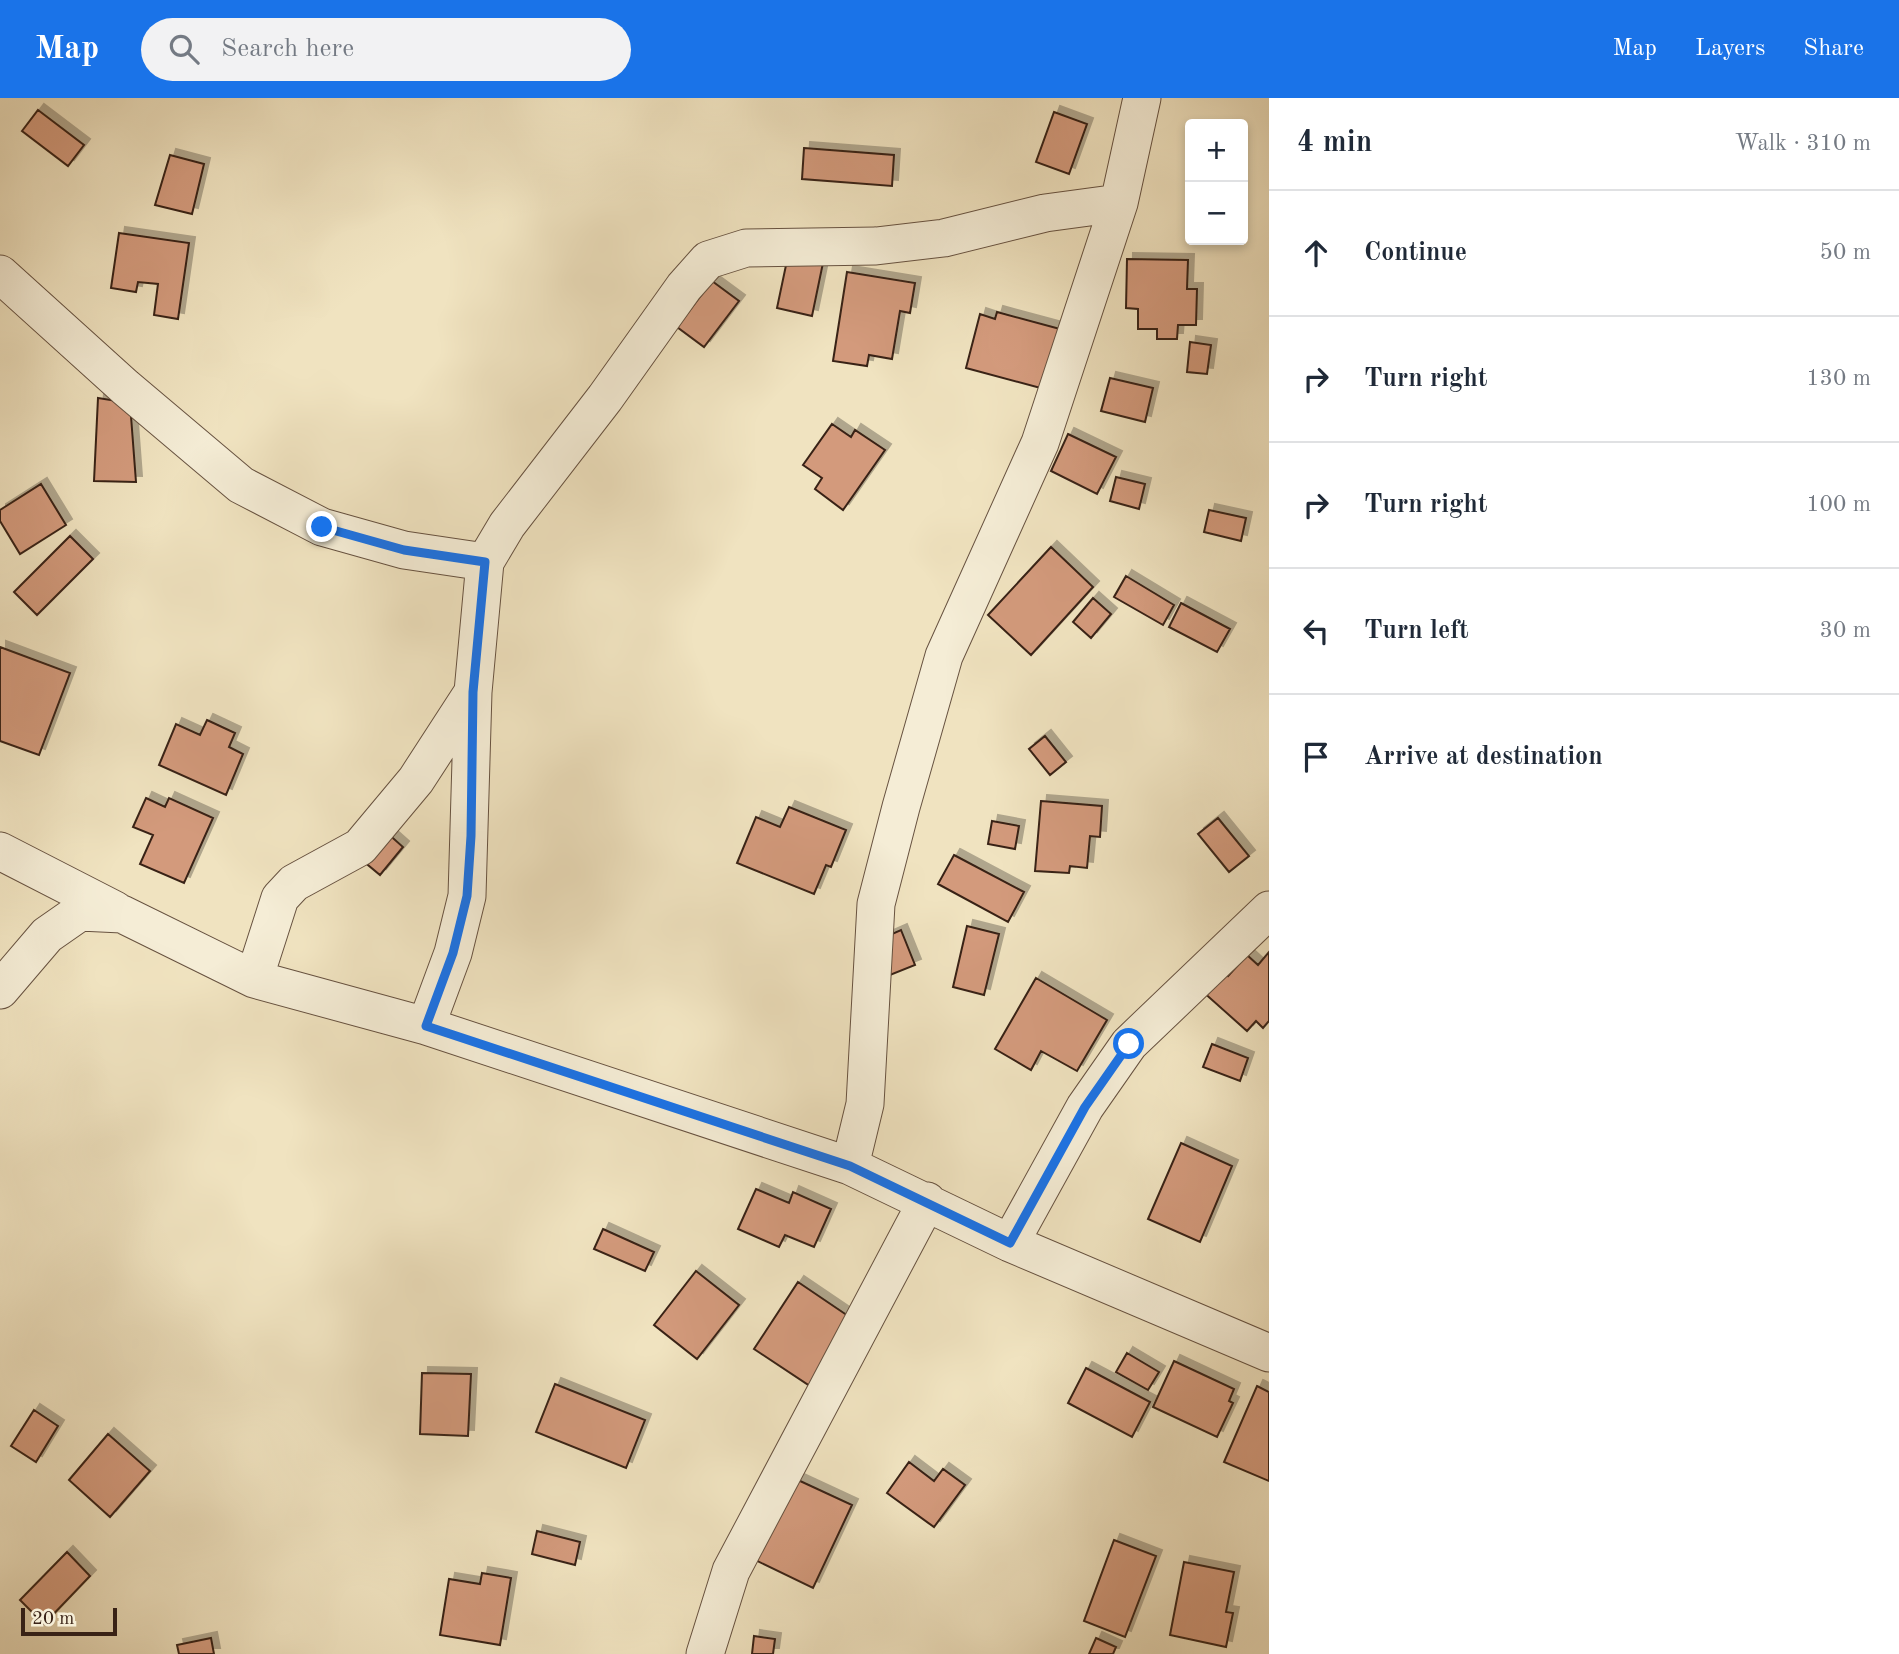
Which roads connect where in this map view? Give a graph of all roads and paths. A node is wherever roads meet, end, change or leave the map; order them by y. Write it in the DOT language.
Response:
graph roads {
  1 [pos="1142,98"];
  2 [pos="1119,203"];
  3 [pos="0,274"];
  4 [pos="485,562"];
  5 [pos="473,692"];
  6 [pos="0,851"];
  7 [pos="1269,909"];
  8 [pos="122,914"];
  9 [pos="254,979"];
  10 [pos="0,990"];
  11 [pos="426,1026"];
  12 [pos="850,1166"];
  13 [pos="926,1201"];
  14 [pos="1010,1243"];
  15 [pos="1269,1353"];
  16 [pos="705,1654"];
  1 -- 2 [label="street"];
  2 -- 4 [label="street"];
  2 -- 12 [label="street"];
  3 -- 4 [label="street"];
  4 -- 5 [label="street"];
  5 -- 9 [label="street"];
  5 -- 11 [label="street"];
  6 -- 8 [label="street"];
  7 -- 14 [label="street"];
  8 -- 9 [label="street"];
  8 -- 10 [label="street"];
  9 -- 11 [label="street"];
  11 -- 12 [label="street"];
  12 -- 13 [label="street"];
  13 -- 14 [label="street"];
  13 -- 16 [label="street"];
  14 -- 15 [label="street"];
}
